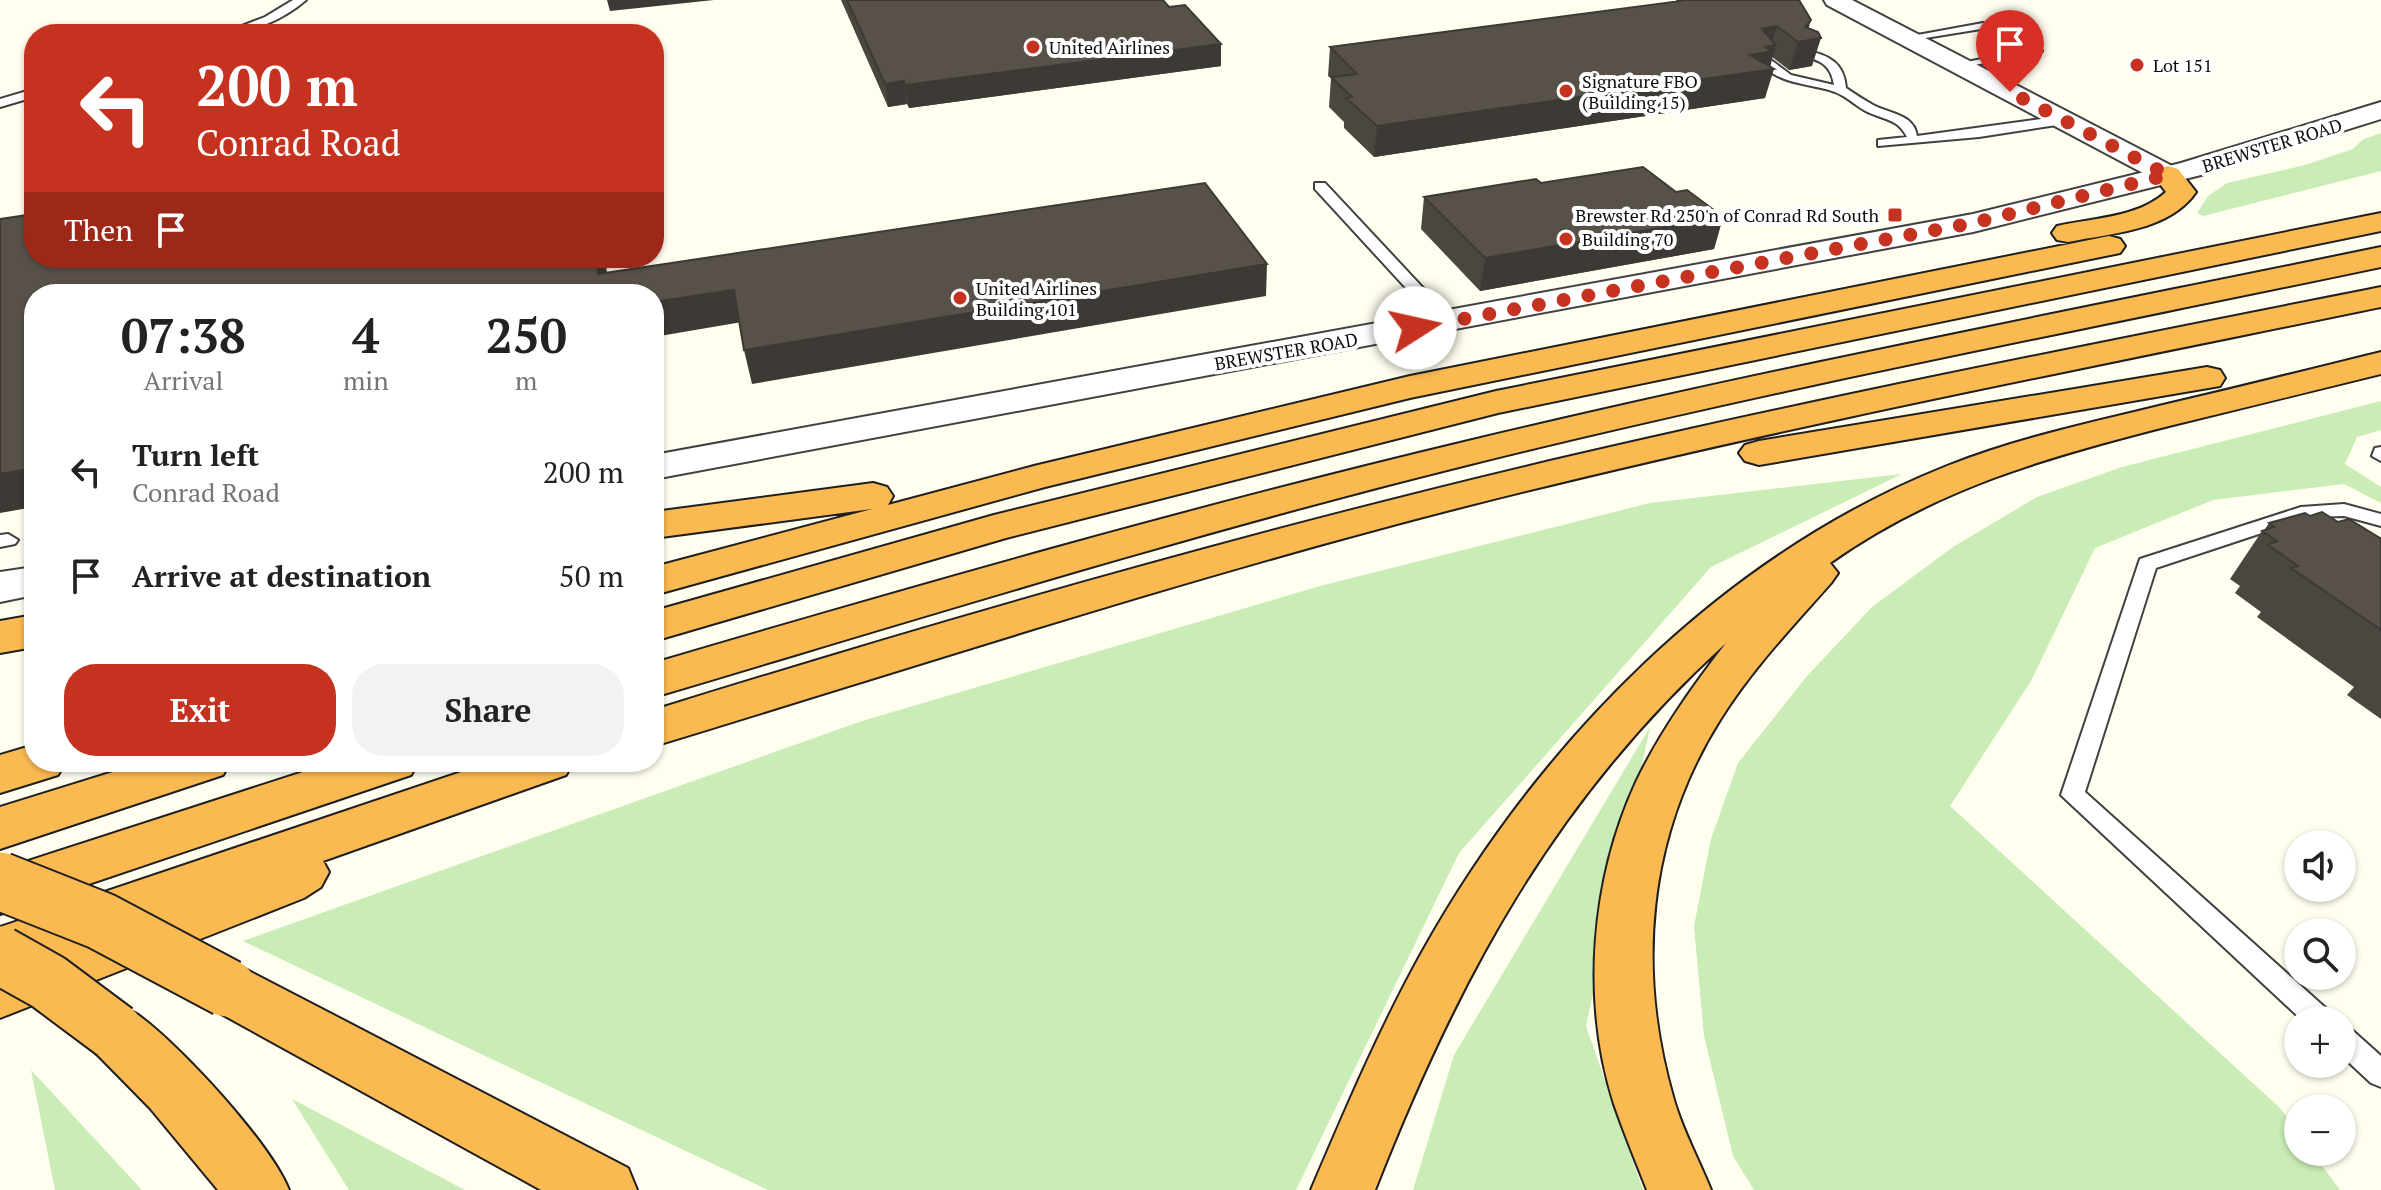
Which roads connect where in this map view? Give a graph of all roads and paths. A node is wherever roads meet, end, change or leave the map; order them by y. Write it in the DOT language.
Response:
graph roads {
  1 [pos="301,0"];
  2 [pos="1835,0"];
  3 [pos="255,24"];
  4 [pos="1983,26"];
  5 [pos="1907,38"];
  6 [pos="2036,51"];
  7 [pos="1805,53"];
  8 [pos="1763,59"];
  9 [pos="1958,65"];
  10 [pos="1840,90"];
  11 [pos="24,96"];
  12 [pos="0,103"];
  13 [pos="2381,110"];
  14 [pos="2063,120"];
  15 [pos="1916,136"];
  16 [pos="1883,143"];
  17 [pos="2168,175"];
  18 [pos="1320,186"];
  19 [pos="2381,192"];
  20 [pos="2288,210"];
  21 [pos="2381,222"];
  22 [pos="2179,232"];
  23 [pos="2381,257"];
  24 [pos="2381,297"];
  25 [pos="1806,305"];
  26 [pos="1446,322"];
  27 [pos="2381,355"];
  28 [pos="2381,363"];
  29 [pos="1291,415"];
  30 [pos="664,465"];
  31 [pos="1909,498"];
  32 [pos="2381,520"];
  33 [pos="664,524"];
  34 [pos="1346,525"];
  35 [pos="664,578"];
  36 [pos="24,583"];
  37 [pos="0,587"];
  38 [pos="664,623"];
  39 [pos="24,633"];
  40 [pos="0,637"];
  41 [pos="664,677"];
  42 [pos="664,725"];
  43 [pos="24,767"];
  44 [pos="173,772"];
  45 [pos="479,772"];
  46 [pos="0,774"];
  47 [pos="410,782"];
  48 [pos="134,784"];
  49 [pos="0,814"];
  50 [pos="0,828"];
  51 [pos="0,881"];
  52 [pos="0,893"];
  53 [pos="0,953"];
  54 [pos="0,993"];
  55 [pos="2306,1006"];
  56 [pos="2356,1052"];
  57 [pos="2381,1074"];
  58 [pos="257,1190"];
  59 [pos="605,1190"];
  60 [pos="1343,1190"];
  61 [pos="1679,1190"];
  1 -- 3 [label="lane"];
  2 -- 5 [label="street"];
  4 -- 5 [label="lane"];
  5 -- 9 [label="street"];
  6 -- 9 [label="lane"];
  7 -- 10 [label="lane"];
  8 -- 10 [label="lane"];
  9 -- 14 [label="street"];
  10 -- 15 [label="lane"];
  11 -- 12 [label="lane"];
  13 -- 17 [label="street, BREWSTER ROAD"];
  14 -- 15 [label="lane"];
  14 -- 17 [label="street"];
  15 -- 16 [label="lane"];
  17 -- 25 [label="highway"];
  17 -- 26 [label="street, BREWSTER ROAD"];
  18 -- 26 [label="lane"];
  19 -- 20 [label="highway"];
  21 -- 38 [label="highway"];
  22 -- 25 [label="highway"];
  23 -- 41 [label="highway"];
  24 -- 34 [label="highway"];
  25 -- 29 [label="highway"];
  26 -- 30 [label="street, BREWSTER ROAD"];
  27 -- 34 [label="highway"];
  28 -- 31 [label="highway"];
  29 -- 33 [label="highway"];
  29 -- 35 [label="highway"];
  31 -- 60 [label="highway"];
  31 -- 61 [label="highway"];
  32 -- 55 [label="lane"];
  34 -- 42 [label="highway"];
  36 -- 37 [label="street"];
  39 -- 40 [label="highway"];
  43 -- 46 [label="highway"];
  44 -- 48 [label="highway"];
  45 -- 47 [label="highway"];
  47 -- 52 [label="highway"];
  47 -- 53 [label="highway"];
  47 -- 54 [label="highway"];
  48 -- 49 [label="highway"];
  48 -- 50 [label="highway"];
  51 -- 59 [label="highway, bridge"];
  53 -- 58 [label="highway, bridge"];
  56 -- 57 [label="lane"];
}
